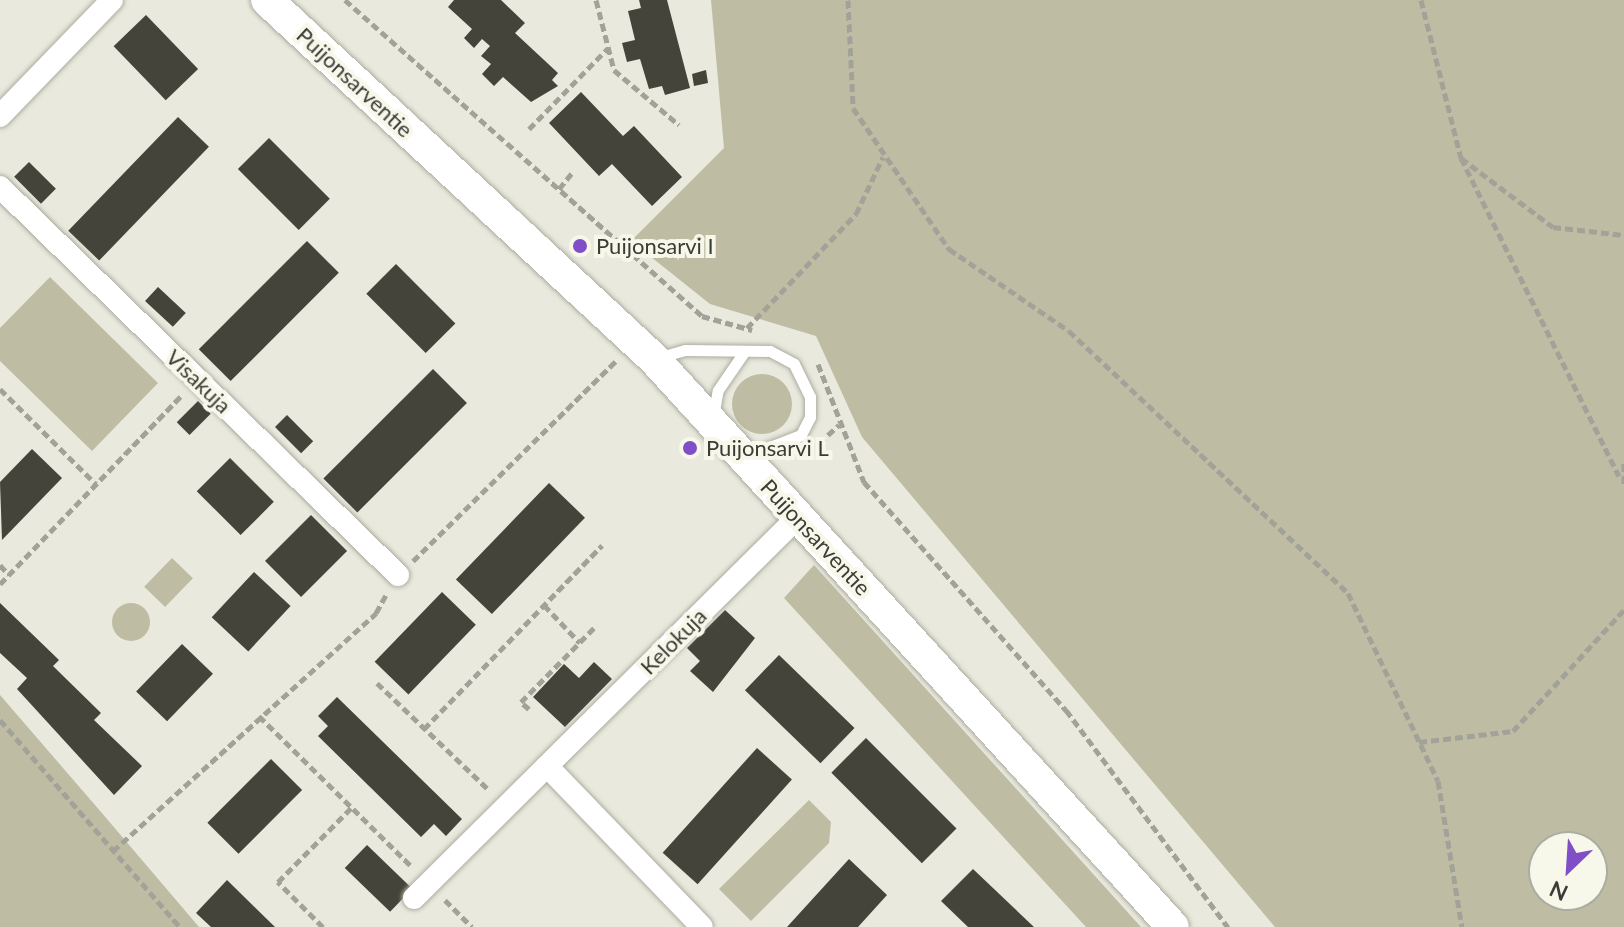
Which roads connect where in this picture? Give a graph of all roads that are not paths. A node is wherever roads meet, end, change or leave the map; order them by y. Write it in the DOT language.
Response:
graph roads {
  1 [pos="112,0"];
  2 [pos="267,0"];
  3 [pos="0,116"];
  4 [pos="0,187"];
  5 [pos="744,352"];
  6 [pos="654,359"];
  7 [pos="711,425"];
  8 [pos="741,458"];
  9 [pos="798,517"];
  10 [pos="398,575"];
  11 [pos="547,766"];
  12 [pos="421,891"];
  13 [pos="702,927"];
  14 [pos="1173,927"];
  1 -- 3 [label="street"];
  2 -- 6 [label="main road, Puijonsarventie"];
  4 -- 10 [label="street, Visakuja"];
  5 -- 6 [label="lane"];
  5 -- 7 [label="lane"];
  5 -- 8 [label="lane"];
  6 -- 7 [label="main road, Puijonsarventie"];
  7 -- 8 [label="main road, Puijonsarventie"];
  8 -- 9 [label="main road, Puijonsarventie"];
  9 -- 11 [label="street, Kelokuja"];
  9 -- 14 [label="main road, Puijonsarventie"];
  11 -- 12 [label="street, Kelokuja"];
  11 -- 13 [label="street"];
}
